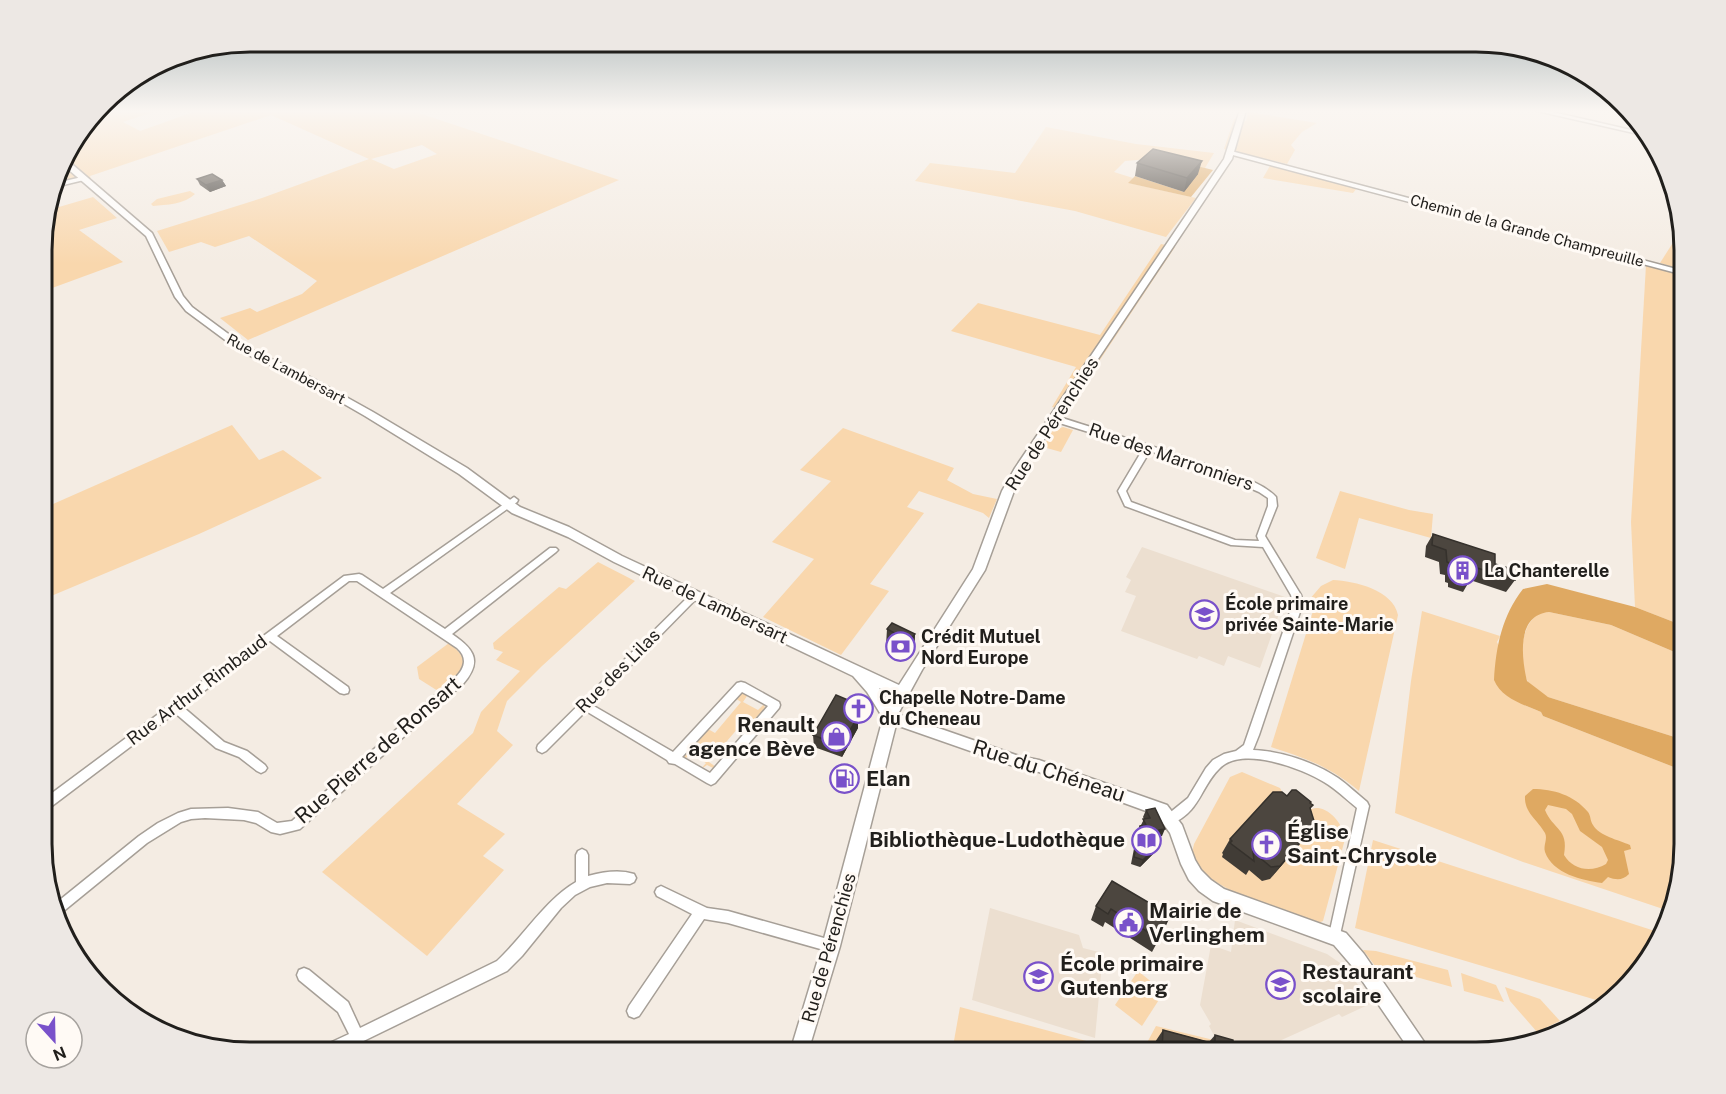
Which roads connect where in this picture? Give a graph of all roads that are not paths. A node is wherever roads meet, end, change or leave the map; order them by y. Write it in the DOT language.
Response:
graph roads {
  1 [pos="1226,161"];
  2 [pos="1261,161"];
  3 [pos="71,169"];
  4 [pos="82,179"];
  5 [pos="65,183"];
  6 [pos="1673,270"];
  7 [pos="1053,418"];
  8 [pos="1148,448"];
  9 [pos="510,502"];
  10 [pos="1265,544"];
  11 [pos="553,550"];
  12 [pos="351,577"];
  13 [pos="384,593"];
  14 [pos="695,595"];
  15 [pos="446,634"];
  16 [pos="269,635"];
  17 [pos="859,674"];
  18 [pos="344,690"];
  19 [pos="902,692"];
  20 [pos="584,705"];
  21 [pos="175,707"];
  22 [pos="890,717"];
  23 [pos="542,748"];
  24 [pos="1240,754"];
  25 [pos="674,760"];
  26 [pos="261,768"];
  27 [pos="52,799"];
  28 [pos="1171,819"];
  29 [pos="582,855"];
  30 [pos="630,878"];
  31 [pos="582,883"];
  32 [pos="661,892"];
  33 [pos="63,905"];
  34 [pos="701,912"];
  35 [pos="1335,935"];
  36 [pos="831,946"];
  37 [pos="304,975"];
  38 [pos="634,1011"];
  39 [pos="357,1036"];
  40 [pos="1414,1041"];
  41 [pos="346,1042"];
  42 [pos="803,1042"];
  1 -- 7 [label="main road, Rue de Pérenchies"];
  2 -- 6 [label="street, Chemin de la Grande Champreuille"];
  3 -- 4 [label="main road, Rue de Lambersart"];
  4 -- 5 [label="street"];
  4 -- 9 [label="main road, Rue de Lambersart"];
  7 -- 8 [label="street, Rue des Marronniers"];
  7 -- 19 [label="main road, Rue de Pérenchies"];
  8 -- 10 [label="street, Rue des Marronniers"];
  8 -- 10 [label="street"];
  9 -- 13 [label="street"];
  9 -- 14 [label="main road, Rue de Lambersart"];
  10 -- 24 [label="street"];
  11 -- 15 [label="street"];
  12 -- 13 [label="street, Rue Pierre de Ronsart"];
  12 -- 16 [label="street, Rue Arthur Rimbaud"];
  13 -- 15 [label="street, Rue Pierre de Ronsart"];
  14 -- 17 [label="main road, Rue de Lambersart"];
  14 -- 20 [label="street, Rue des Lilas"];
  15 -- 33 [label="street, Rue Pierre de Ronsart"];
  16 -- 18 [label="street"];
  16 -- 21 [label="street, Rue Arthur Rimbaud"];
  17 -- 19 [label="main road, Rue de Lambersart"];
  17 -- 22 [label="main road, Rue de Lambersart"];
  19 -- 22 [label="main road, Rue de Pérenchies"];
  20 -- 23 [label="street, Rue des Lilas"];
  20 -- 25 [label="street"];
  21 -- 26 [label="street"];
  21 -- 27 [label="street, Rue Arthur Rimbaud"];
  22 -- 28 [label="main road, Rue du Chéneau"];
  22 -- 36 [label="main road, Rue de Pérenchies"];
  24 -- 28 [label="street"];
  24 -- 35 [label="street"];
  25 -- 25 [label="street"];
  28 -- 35 [label="main road"];
  29 -- 31 [label="street"];
  30 -- 31 [label="street"];
  31 -- 39 [label="street"];
  32 -- 34 [label="street"];
  34 -- 36 [label="street"];
  34 -- 38 [label="street"];
  35 -- 40 [label="main road"];
  36 -- 42 [label="main road, Rue de Pérenchies"];
  37 -- 39 [label="street"];
  39 -- 41 [label="street"];
}
